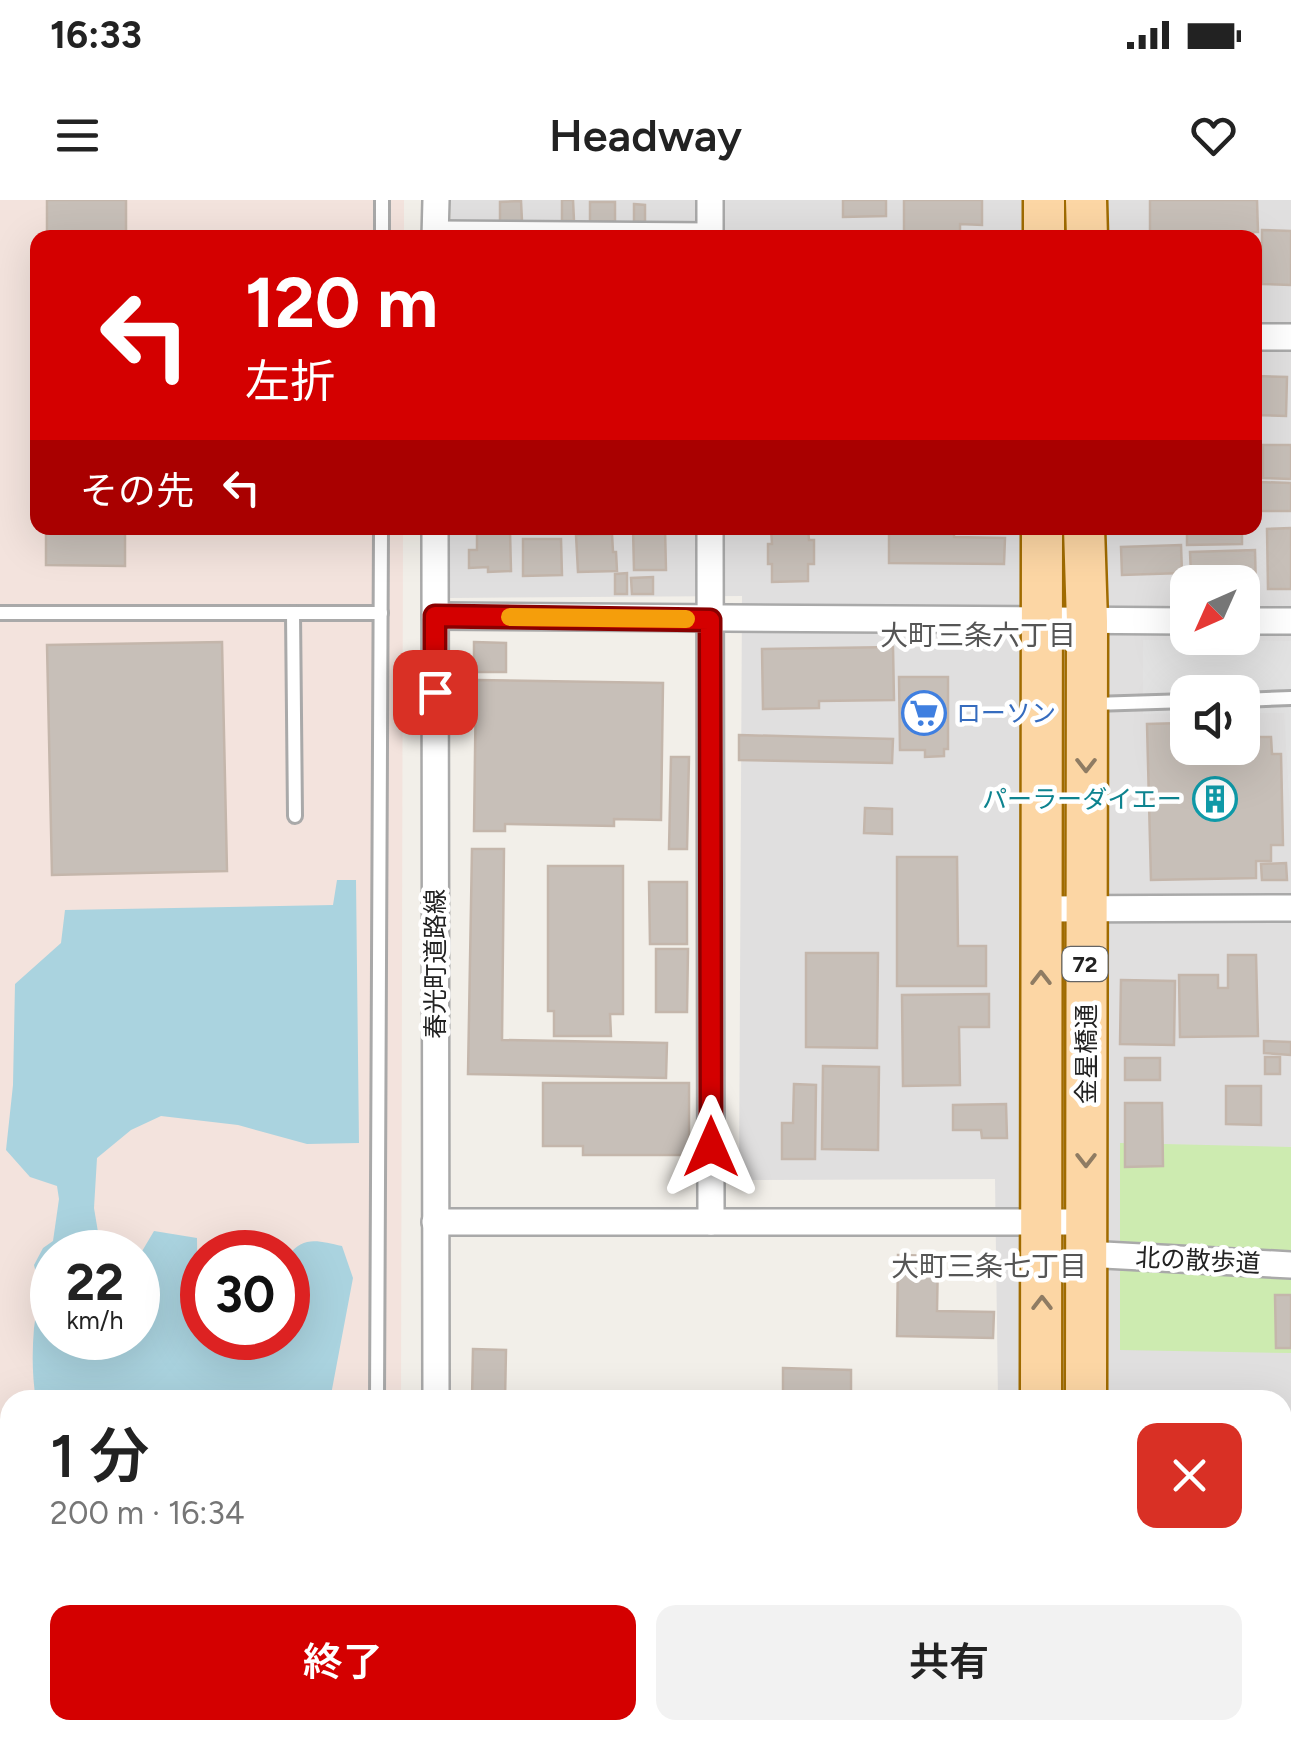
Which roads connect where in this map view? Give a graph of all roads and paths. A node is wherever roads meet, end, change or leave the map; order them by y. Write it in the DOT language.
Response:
graph roads {
  1 [pos="382,200"];
  2 [pos="436,200"];
  3 [pos="710,200"];
  4 [pos="1044,200"];
  5 [pos="1086,200"];
  6 [pos="382,230"];
  7 [pos="436,230"];
  8 [pos="710,230"];
  9 [pos="1044,230"];
  10 [pos="1086,230"];
  11 [pos="1262,337"];
  12 [pos="1291,337"];
  13 [pos="381,535"];
  14 [pos="435,535"];
  15 [pos="710,535"];
  16 [pos="1042,535"];
  17 [pos="1084,535"];
  18 [pos="380,612"];
  19 [pos="293,613"];
  20 [pos="0,614"];
  21 [pos="435,616"];
  22 [pos="710,620"];
  23 [pos="1170,621"];
  24 [pos="1260,621"];
  25 [pos="1291,621"];
  26 [pos="1042,622"];
  27 [pos="1086,622"];
  28 [pos="1291,698"];
  29 [pos="1260,699"];
  30 [pos="1170,702"];
  31 [pos="1086,704"];
  32 [pos="296,816"];
  33 [pos="1041,908"];
  34 [pos="1291,908"];
  35 [pos="1085,909"];
  36 [pos="435,1222"];
  37 [pos="712,1222"];
  38 [pos="1042,1222"];
  39 [pos="1096,1239"];
  40 [pos="1291,1265"];
  41 [pos="376,1390"];
  42 [pos="436,1390"];
  43 [pos="1041,1390"];
  44 [pos="1087,1390"];
  1 -- 6 [label="lane"];
  2 -- 7 [label="street"];
  3 -- 8 [label="street"];
  4 -- 9 [label="main road"];
  5 -- 10 [label="main road"];
  11 -- 12 [label="street"];
  13 -- 18 [label="lane"];
  14 -- 21 [label="street, 春光町道路線"];
  15 -- 22 [label="street"];
  16 -- 26 [label="main road, 金星橋通 / 72"];
  17 -- 27 [label="main road, 金星橋通 / 72"];
  18 -- 19 [label="lane"];
  18 -- 41 [label="lane"];
  19 -- 20 [label="lane"];
  19 -- 32 [label="lane"];
  21 -- 22 [label="street"];
  21 -- 36 [label="street, 春光町道路線"];
  22 -- 26 [label="street"];
  22 -- 37 [label="street"];
  23 -- 27 [label="street"];
  24 -- 25 [label="street"];
  26 -- 27 [label="street"];
  26 -- 33 [label="main road, 金星橋通 / 72"];
  27 -- 31 [label="main road, 金星橋通 / 72"];
  28 -- 29 [label="lane"];
  30 -- 31 [label="lane"];
  31 -- 35 [label="main road, 金星橋通 / 72, one-way"];
  33 -- 35 [label="street"];
  38 -- 33 [label="main road, 金星橋通 / 72, one-way"];
  34 -- 35 [label="street"];
  35 -- 39 [label="main road, 金星橋通 / 72, one-way"];
  36 -- 37 [label="street, 北の散歩道"];
  36 -- 42 [label="street, 春光町道路線"];
  37 -- 38 [label="street, 北の散歩道"];
  38 -- 39 [label="street, 北の散歩道"];
  43 -- 38 [label="main road, 金星橋通 / 72, one-way"];
  39 -- 40 [label="street, 北の散歩道"];
  39 -- 44 [label="main road, 金星橋通 / 72"];
}
